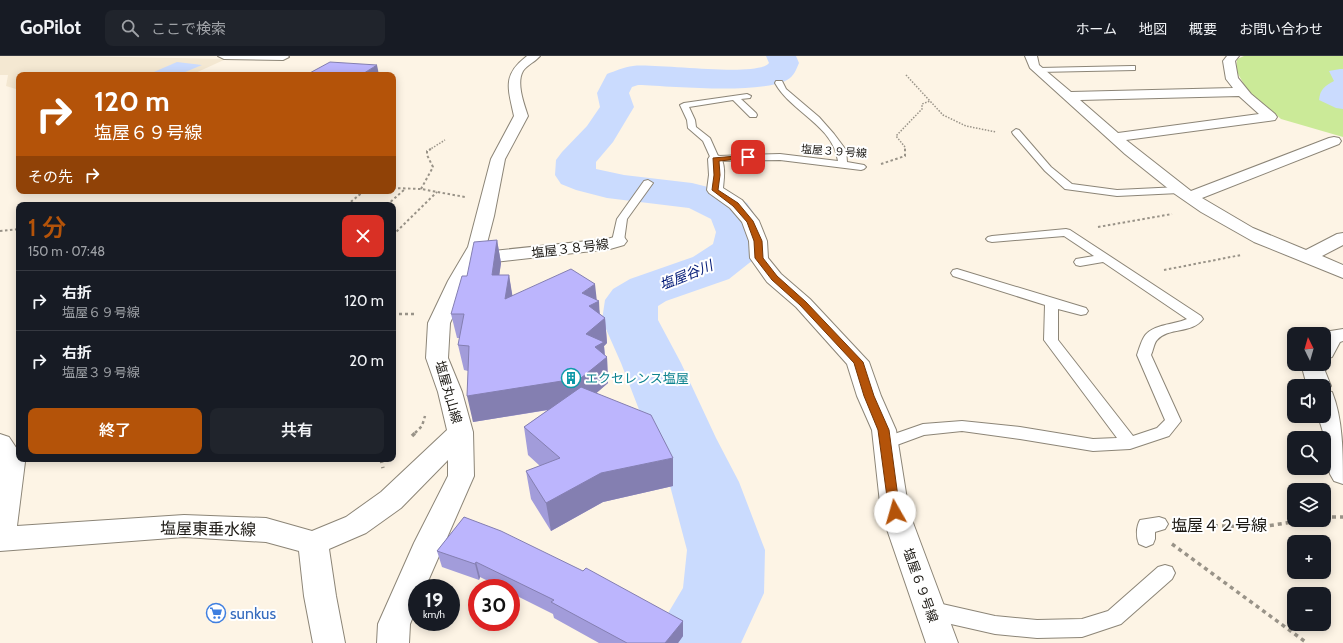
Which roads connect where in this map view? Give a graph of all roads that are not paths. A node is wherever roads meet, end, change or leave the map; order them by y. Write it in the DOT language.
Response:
graph roads {
  1 [pos="224,56"];
  2 [pos="534,56"];
  3 [pos="1031,56"];
  4 [pos="1233,56"];
  5 [pos="283,57"];
  6 [pos="1132,68"];
  7 [pos="1040,70"];
  8 [pos="779,83"];
  9 [pos="1243,92"];
  10 [pos="747,96"];
  11 [pos="1069,96"];
  12 [pos="734,97"];
  13 [pos="753,115"];
  14 [pos="1016,132"];
  15 [pos="1116,137"];
  16 [pos="1334,141"];
  17 [pos="715,159"];
  18 [pos="843,165"];
  19 [pos="861,167"];
  20 [pos="648,183"];
  21 [pos="1184,194"];
  22 [pos="1343,238"];
  23 [pos="992,239"];
  24 [pos="618,241"];
  25 [pos="1306,257"];
  26 [pos="1106,258"];
  27 [pos="470,259"];
  28 [pos="1080,262"];
  29 [pos="1343,272"];
  30 [pos="958,273"];
  31 [pos="1051,303"];
  32 [pos="1081,311"];
  33 [pos="1343,335"];
  34 [pos="1331,339"];
  35 [pos="1331,413"];
  36 [pos="460,432"];
  37 [pos="1340,433"];
  38 [pos="0,443"];
  39 [pos="886,443"];
  40 [pos="1130,443"];
  41 [pos="1343,474"];
  42 [pos="1,539"];
  43 [pos="313,543"];
  44 [pos="1165,573"];
  45 [pos="929,610"];
  46 [pos="329,643"];
  47 [pos="393,643"];
  48 [pos="942,643"];
  1 -- 5 [label="street"];
  2 -- 27 [label="street, 塩屋丸山線"];
  3 -- 7 [label="street"];
  4 -- 9 [label="street"];
  6 -- 7 [label="lane"];
  7 -- 11 [label="street"];
  8 -- 18 [label="lane"];
  9 -- 11 [label="street"];
  9 -- 15 [label="street"];
  10 -- 12 [label="lane"];
  11 -- 15 [label="street"];
  12 -- 13 [label="lane"];
  12 -- 17 [label="lane"];
  14 -- 21 [label="lane"];
  15 -- 21 [label="street"];
  16 -- 21 [label="street"];
  17 -- 18 [label="lane, 塩屋３９号線"];
  17 -- 39 [label="street, 塩屋６９号線"];
  18 -- 19 [label="lane, 塩屋３９号線"];
  20 -- 24 [label="lane, 塩屋３８号線"];
  21 -- 25 [label="street"];
  22 -- 25 [label="street"];
  23 -- 26 [label="lane"];
  24 -- 27 [label="street, 塩屋３８号線"];
  25 -- 29 [label="street"];
  26 -- 28 [label="lane"];
  26 -- 40 [label="lane"];
  27 -- 36 [label="street, 塩屋丸山線"];
  30 -- 31 [label="lane"];
  31 -- 32 [label="lane"];
  31 -- 40 [label="lane"];
  33 -- 34 [label="street"];
  35 -- 37 [label="street"];
  36 -- 43 [label="street"];
  36 -- 47 [label="street, 塩屋丸山線"];
  37 -- 41 [label="street"];
  38 -- 42 [label="street"];
  39 -- 40 [label="lane"];
  39 -- 45 [label="street, 塩屋６９号線"];
  42 -- 43 [label="street, 塩屋東垂水線"];
  43 -- 46 [label="street"];
  44 -- 45 [label="lane"];
  45 -- 48 [label="street, 塩屋６９号線"];
}
